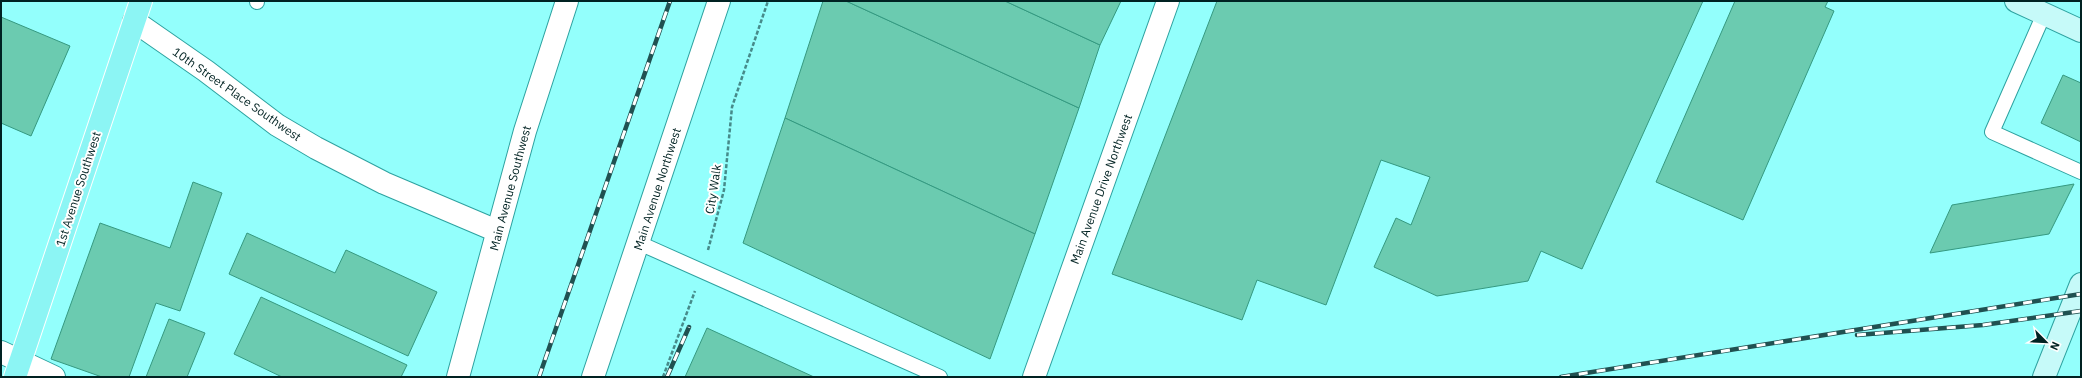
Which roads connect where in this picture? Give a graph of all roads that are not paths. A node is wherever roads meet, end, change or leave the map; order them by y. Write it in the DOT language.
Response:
graph roads {
  1 [pos="567,1"];
  2 [pos="719,1"];
  3 [pos="1168,1"];
  4 [pos="2016,1"];
  5 [pos="137,11"];
  6 [pos="2044,14"];
  7 [pos="2081,31"];
  8 [pos="2081,172"];
  9 [pos="497,231"];
  10 [pos="639,243"];
  11 [pos="2081,284"];
  12 [pos="1,352"];
  13 [pos="18,369"];
  14 [pos="54,377"];
  15 [pos="458,377"];
  16 [pos="593,377"];
  17 [pos="940,377"];
  18 [pos="1034,377"];
  19 [pos="2044,377"];
  1 -- 9 [label="street, Main Avenue Southwest"];
  2 -- 10 [label="street, Main Avenue Northwest"];
  3 -- 18 [label="street, Main Avenue Drive Northwest"];
  4 -- 6 [label="main road"];
  5 -- 9 [label="street, 10th Street Place Southwest"];
  5 -- 13 [label="main road, 1st Avenue Southwest"];
  6 -- 7 [label="main road"];
  6 -- 8 [label="lane"];
  9 -- 15 [label="street, Main Avenue Southwest"];
  10 -- 16 [label="street, Main Avenue Northwest"];
  10 -- 17 [label="lane"];
  11 -- 19 [label="main road"];
  12 -- 13 [label="street"];
  13 -- 14 [label="street"];
}
